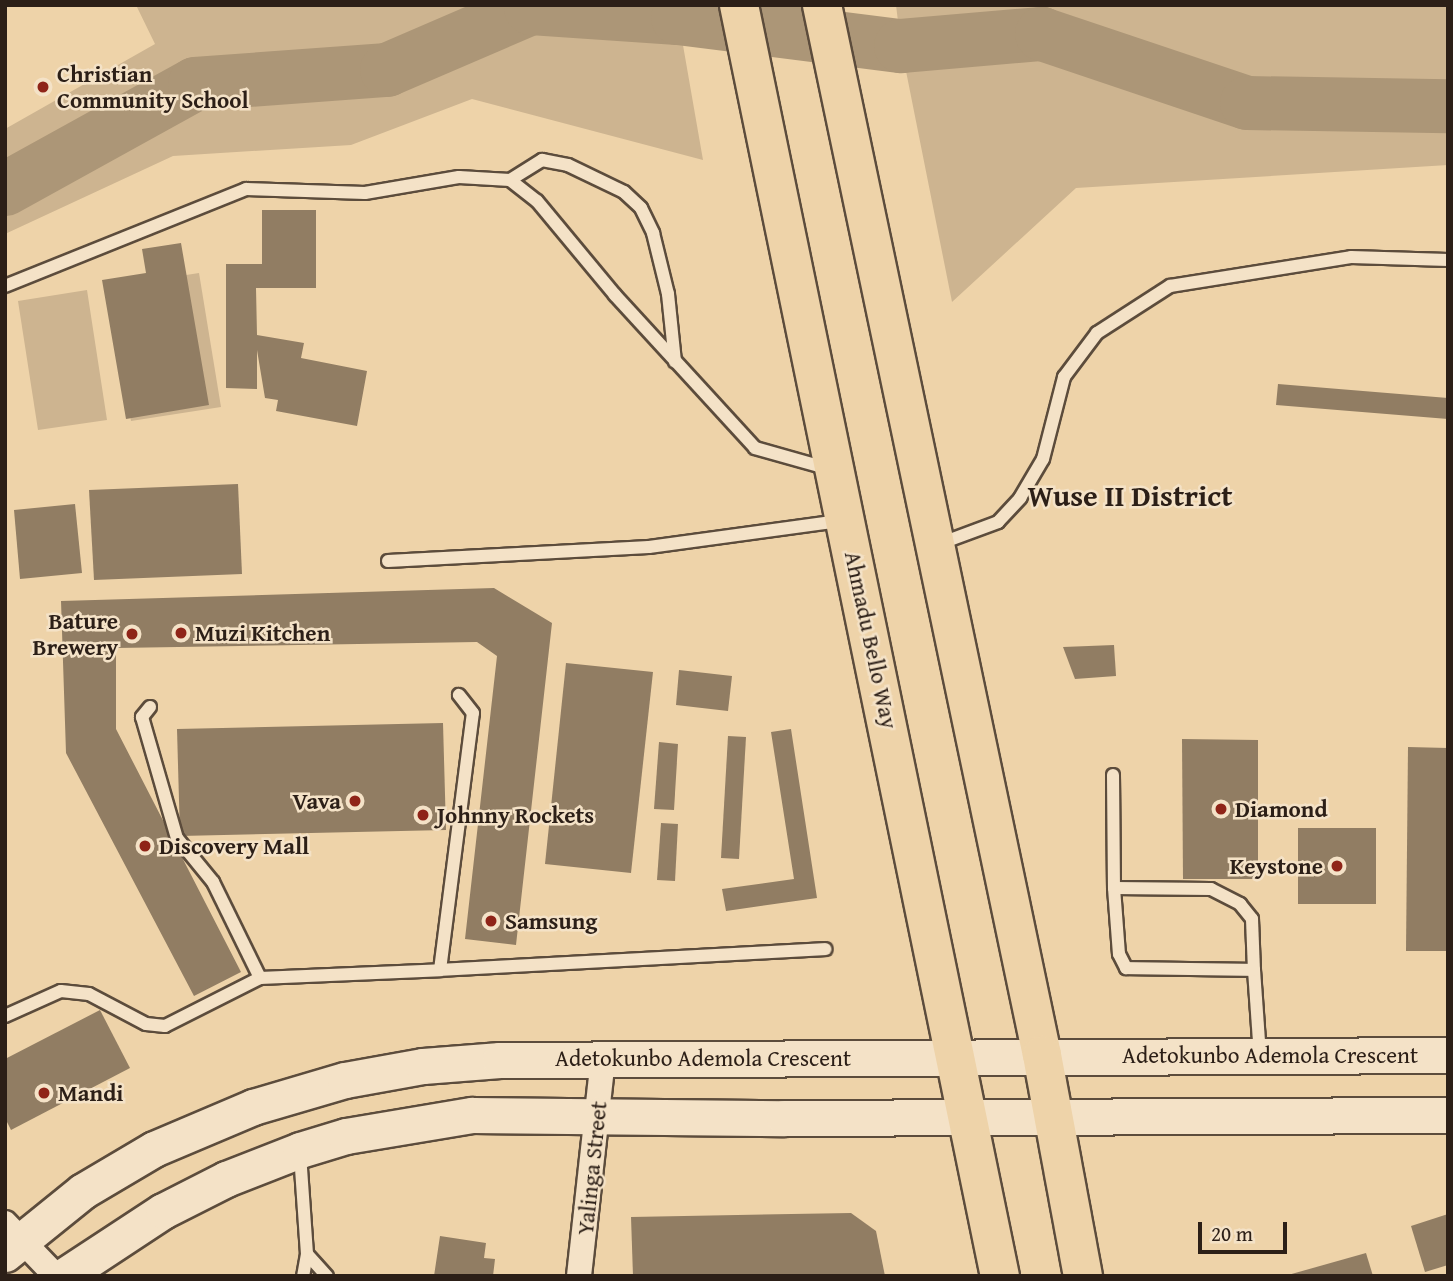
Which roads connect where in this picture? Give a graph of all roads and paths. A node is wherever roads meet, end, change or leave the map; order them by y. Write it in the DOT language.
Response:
graph roads {
  1 [pos="739,5"];
  2 [pos="822,5"];
  3 [pos="510,180"];
  4 [pos="1448,260"];
  5 [pos="5,286"];
  6 [pos="675,363"];
  7 [pos="836,471"];
  8 [pos="846,520"];
  9 [pos="933,547"];
  10 [pos="388,561"];
  11 [pos="459,695"];
  12 [pos="150,707"];
  13 [pos="1113,775"];
  14 [pos="1114,888"];
  15 [pos="825,949"];
  16 [pos="440,970"];
  17 [pos="1254,970"];
  18 [pos="260,978"];
  19 [pos="5,1016"];
  20 [pos="1042,1055"];
  21 [pos="1260,1055"];
  22 [pos="1448,1055"];
  23 [pos="956,1056"];
  24 [pos="603,1059"];
  25 [pos="598,1115"];
  26 [pos="1448,1115"];
  27 [pos="1053,1116"];
  28 [pos="967,1118"];
  29 [pos="300,1150"];
  30 [pos="11,1239"];
  31 [pos="307,1254"];
  32 [pos="56,1276"];
  33 [pos="64,1276"];
  34 [pos="303,1276"];
  35 [pos="327,1276"];
  36 [pos="579,1276"];
  37 [pos="1000,1276"];
  38 [pos="1083,1276"];
  1 -- 7 [label="main road, Ahmadu Bello Way"];
  2 -- 9 [label="main road"];
  3 -- 5 [label="lane"];
  3 -- 6 [label="lane"];
  3 -- 6 [label="lane"];
  4 -- 9 [label="lane"];
  6 -- 7 [label="lane"];
  7 -- 8 [label="main road, Ahmadu Bello Way"];
  8 -- 10 [label="lane"];
  8 -- 23 [label="main road, Ahmadu Bello Way"];
  9 -- 20 [label="main road"];
  11 -- 16 [label="lane"];
  12 -- 18 [label="lane"];
  13 -- 14 [label="lane"];
  14 -- 17 [label="lane"];
  14 -- 17 [label="lane"];
  15 -- 16 [label="lane"];
  16 -- 18 [label="lane"];
  17 -- 21 [label="lane"];
  18 -- 19 [label="lane"];
  20 -- 21 [label="main road, Adetokunbo Ademola Crescent"];
  20 -- 23 [label="main road, Adetokunbo Ademola Crescent"];
  20 -- 27 [label="main road"];
  21 -- 22 [label="main road, Adetokunbo Ademola Crescent"];
  23 -- 24 [label="main road, Adetokunbo Ademola Crescent"];
  23 -- 28 [label="main road, Ahmadu Bello Way"];
  24 -- 25 [label="street, Yalinga Street"];
  24 -- 30 [label="main road, Adetokunbo Ademola Crescent"];
  25 -- 28 [label="main road"];
  25 -- 29 [label="main road"];
  25 -- 36 [label="street, Yalinga Street"];
  26 -- 27 [label="main road"];
  27 -- 28 [label="main road"];
  27 -- 38 [label="main road"];
  28 -- 37 [label="main road, Ahmadu Bello Way"];
  29 -- 31 [label="lane"];
  29 -- 33 [label="main road"];
  30 -- 32 [label="street"];
  31 -- 34 [label="lane"];
  31 -- 35 [label="lane"];
}
